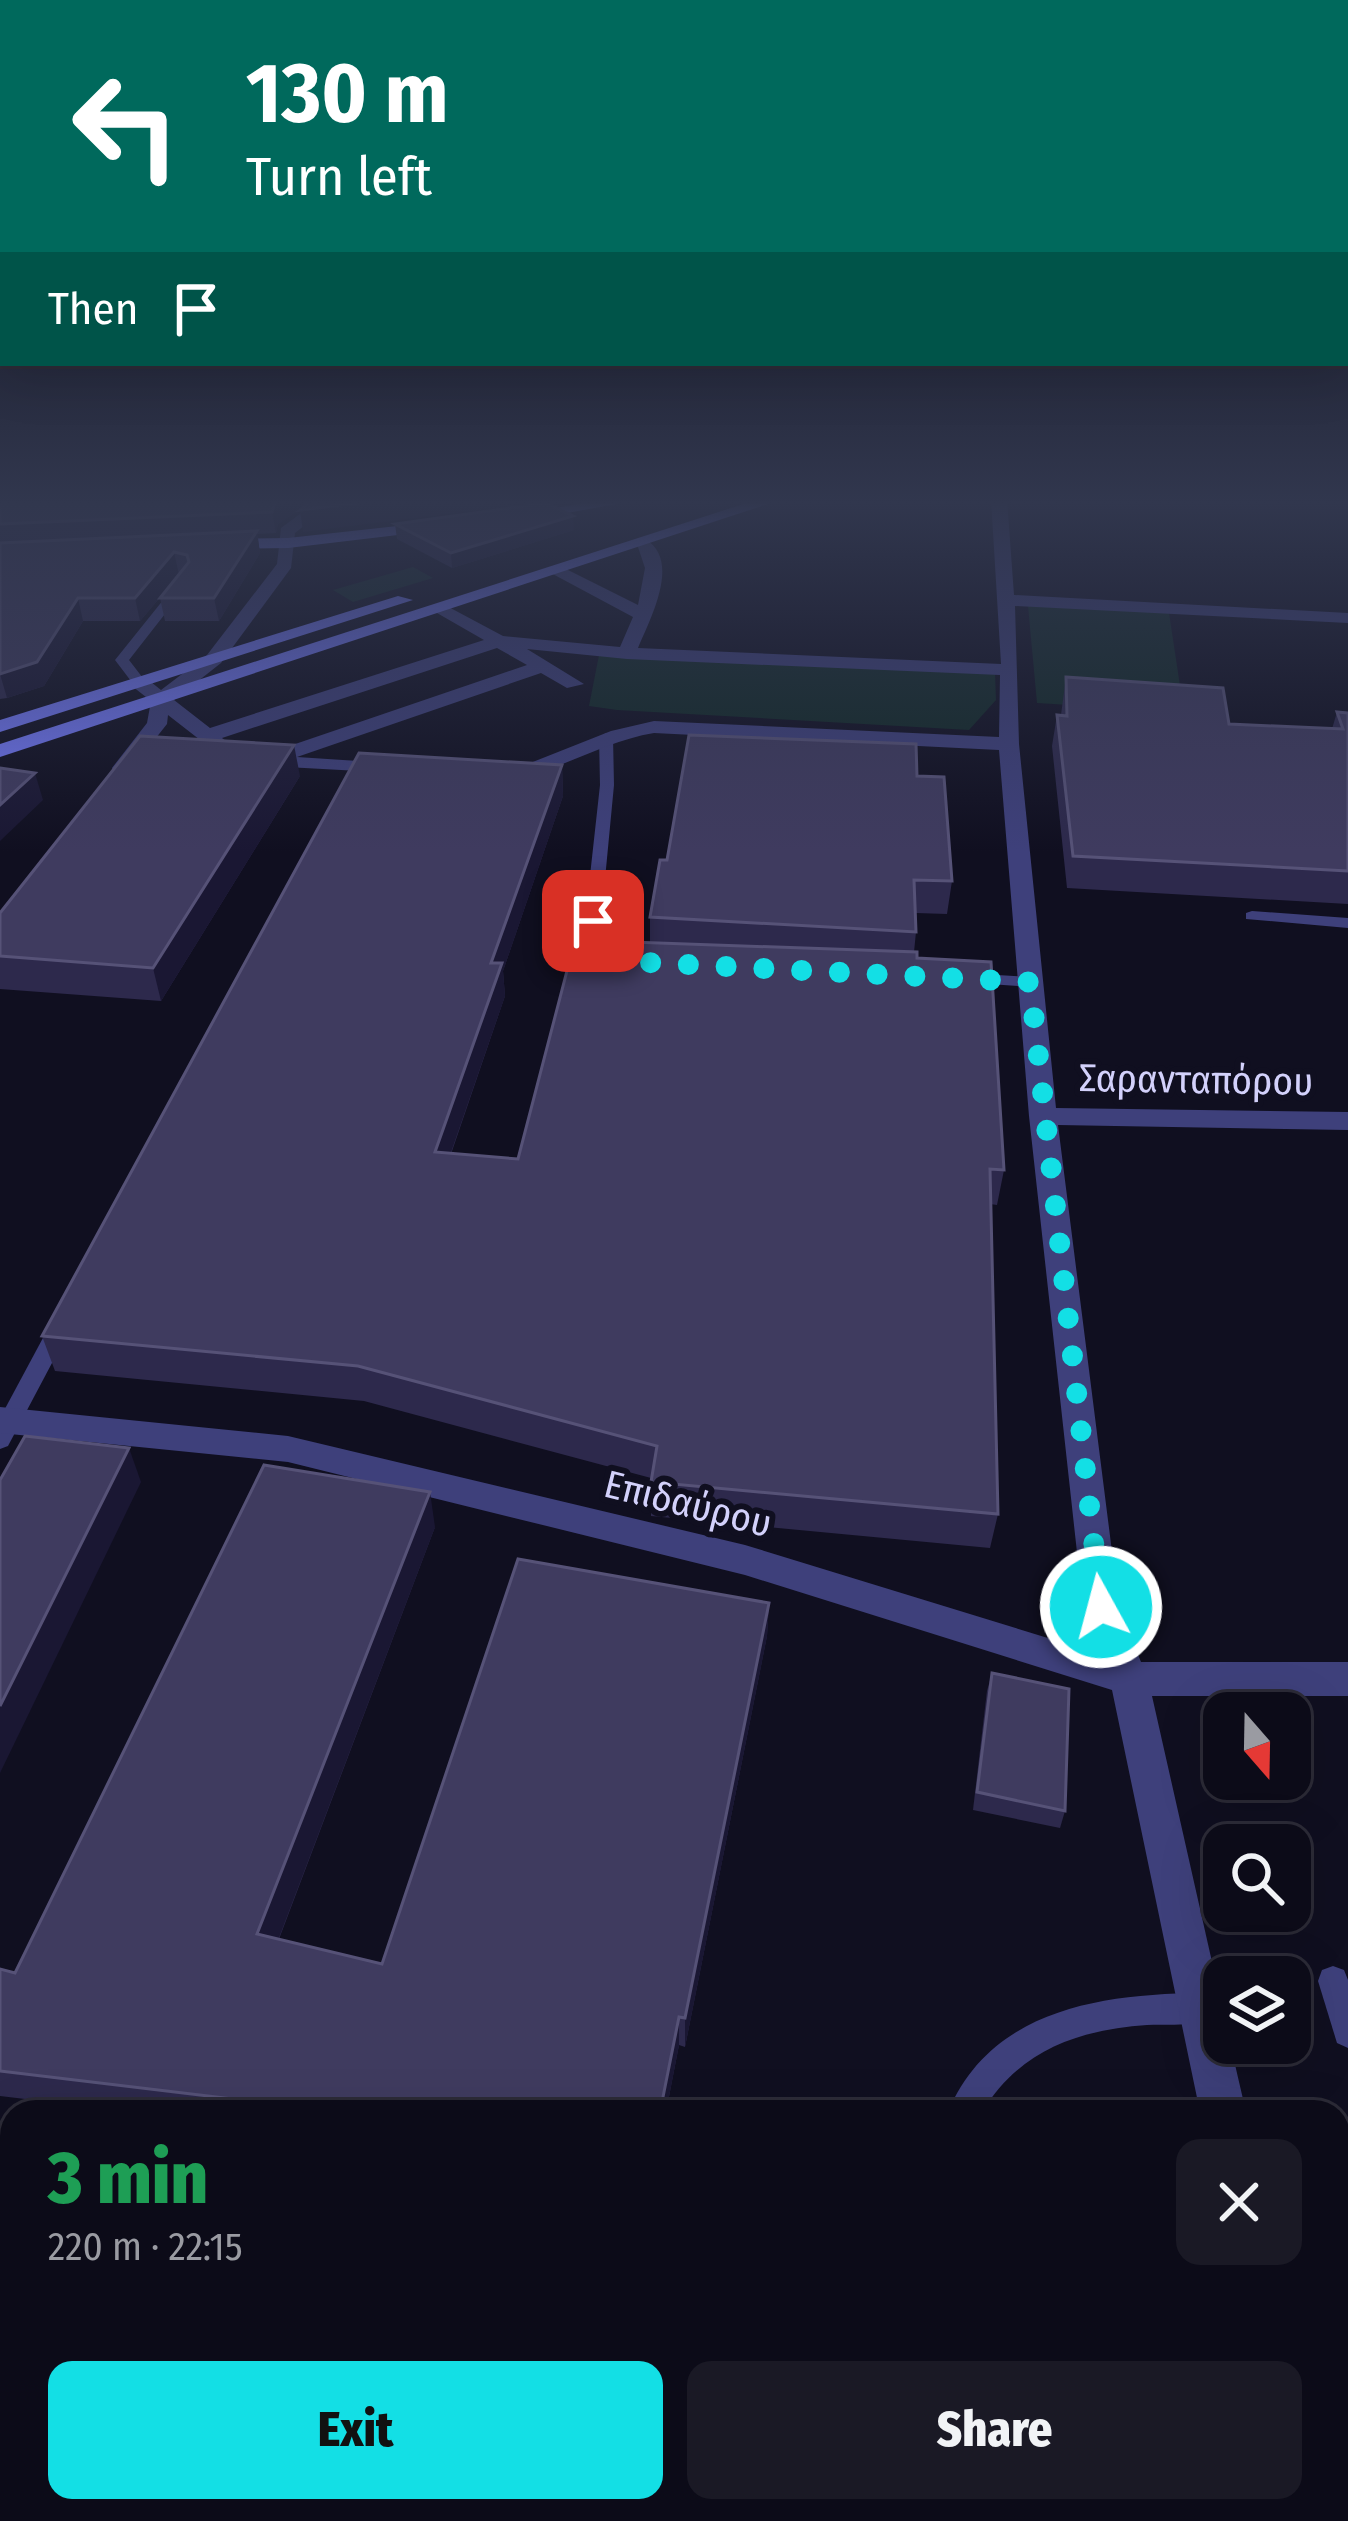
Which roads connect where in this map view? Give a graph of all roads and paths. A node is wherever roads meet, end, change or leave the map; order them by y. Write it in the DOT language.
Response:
graph roads {
  1 [pos="156,617"];
  2 [pos="246,617"];
  3 [pos="350,617"];
  4 [pos="419,617"];
  5 [pos="456,617"];
  6 [pos="640,617"];
  7 [pos="1006,617"];
  8 [pos="240,624"];
  9 [pos="304,631"];
  10 [pos="499,641"];
  11 [pos="628,653"];
  12 [pos="214,659"];
  13 [pos="543,666"];
  14 [pos="1010,670"];
  15 [pos="139,682"];
  16 [pos="574,684"];
  17 [pos="161,700"];
  18 [pos="0,726"];
  19 [pos="207,736"];
  20 [pos="606,736"];
  21 [pos="1010,744"];
  22 [pos="0,751"];
  23 [pos="262,764"];
  24 [pos="403,770"];
  25 [pos="496,774"];
  26 [pos="100,795"];
  27 [pos="1252,916"];
  28 [pos="1348,923"];
  29 [pos="637,962"];
  30 [pos="938,977"];
  31 [pos="1030,982"];
  32 [pos="1043,1116"];
  33 [pos="1348,1121"];
  34 [pos="68,1312"];
  35 [pos="4,1427"];
  36 [pos="1129,1679"];
  37 [pos="1348,1679"];
  38 [pos="1333,1981"];
  39 [pos="1201,2008"];
  40 [pos="1348,2032"];
  41 [pos="973,2100"];
  42 [pos="1220,2100"];
  1 -- 15 [label="lane"];
  2 -- 8 [label="street"];
  3 -- 9 [label="street"];
  4 -- 17 [label="street"];
  5 -- 10 [label="street"];
  6 -- 11 [label="street"];
  7 -- 14 [label="street"];
  8 -- 9 [label="street"];
  8 -- 12 [label="street"];
  9 -- 12 [label="street"];
  10 -- 11 [label="street"];
  10 -- 13 [label="street"];
  10 -- 19 [label="street"];
  11 -- 14 [label="street"];
  12 -- 15 [label="street"];
  12 -- 17 [label="street"];
  13 -- 16 [label="street"];
  13 -- 23 [label="street"];
  14 -- 21 [label="street"];
  15 -- 17 [label="street"];
  15 -- 18 [label="street"];
  17 -- 19 [label="street"];
  17 -- 22 [label="street"];
  17 -- 26 [label="street"];
  19 -- 23 [label="street"];
  20 -- 21 [label="street"];
  20 -- 25 [label="street"];
  20 -- 29 [label="lane"];
  21 -- 31 [label="street"];
  23 -- 24 [label="street"];
  27 -- 28 [label="lane"];
  30 -- 31 [label="lane"];
  31 -- 32 [label="street"];
  32 -- 33 [label="street, Σαρανταπόρου"];
  32 -- 36 [label="street"];
  34 -- 35 [label="lane"];
  35 -- 36 [label="street, Επιδαύρου"];
  36 -- 37 [label="street, Επιδαύρου"];
  36 -- 39 [label="street"];
  38 -- 40 [label="lane"];
  39 -- 41 [label="lane"];
  39 -- 42 [label="street"];
}
